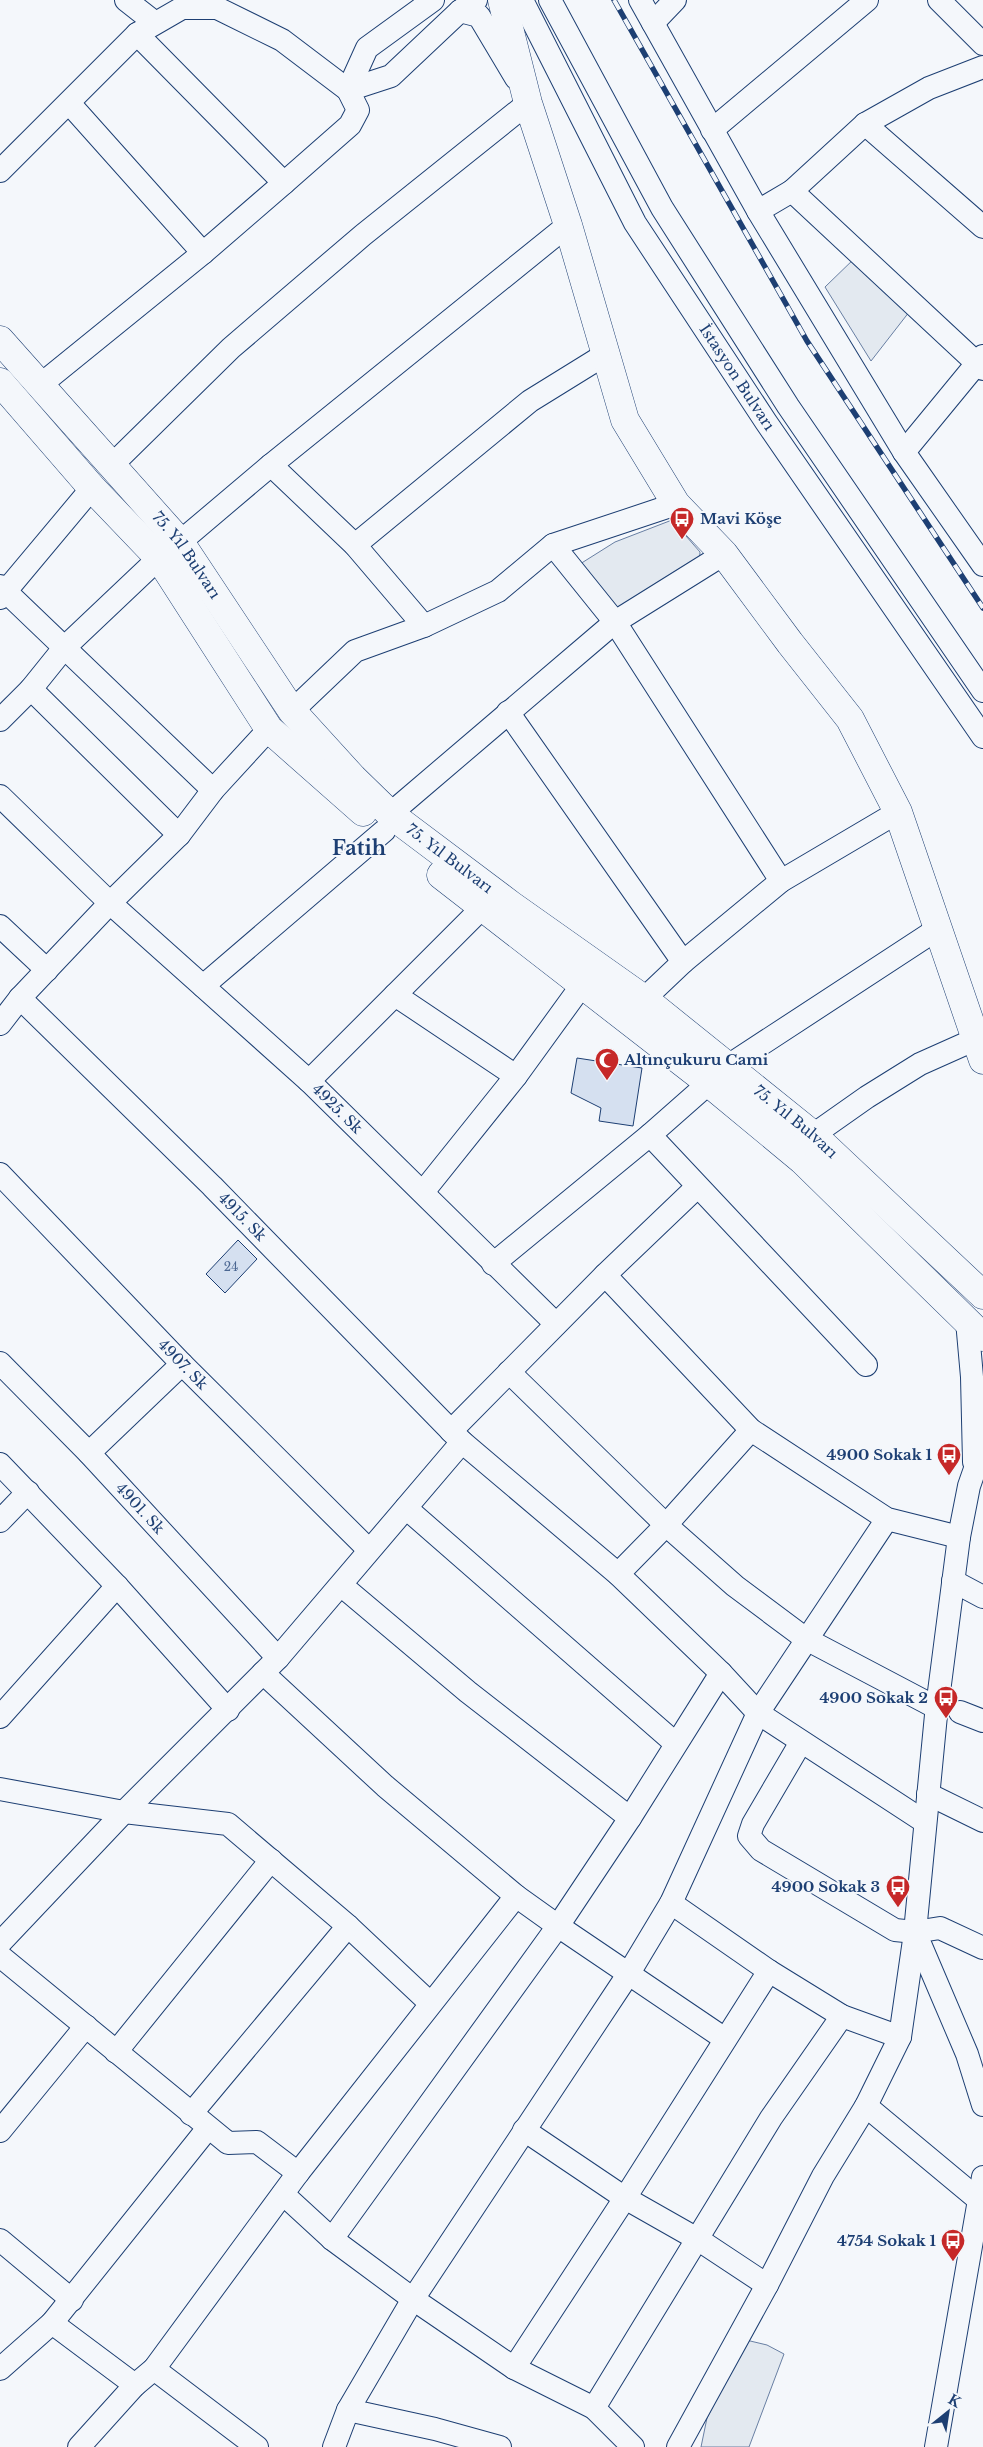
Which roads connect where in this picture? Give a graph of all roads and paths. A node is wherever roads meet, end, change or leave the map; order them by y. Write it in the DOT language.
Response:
graph roads {
  1 [pos="433,0"];
  2 [pos="502,0"];
  3 [pos="522,0"];
  4 [pos="550,0"];
  5 [pos="640,0"];
  6 [pos="675,0"];
  7 [pos="867,0"];
  8 [pos="938,0"];
  9 [pos="134,2"];
  10 [pos="473,4"];
  11 [pos="653,23"];
  12 [pos="145,28"];
  13 [pos="983,44"];
  14 [pos="983,67"];
  15 [pos="348,90"];
  16 [pos="526,97"];
  17 [pos="69,103"];
  18 [pos="865,124"];
  19 [pos="712,130"];
  20 [pos="0,171"];
  21 [pos="284,183"];
  22 [pos="792,190"];
  23 [pos="758,210"];
  24 [pos="568,225"];
  25 [pos="983,228"];
  26 [pos="203,253"];
  27 [pos="0,340"];
  28 [pos="606,354"];
  29 [pos="981,363"];
  30 [pos="0,382"];
  31 [pos="39,386"];
  32 [pos="904,452"];
  33 [pos="270,464"];
  34 [pos="112,465"];
  35 [pos="92,488"];
  36 [pos="676,504"];
  37 [pos="355,545"];
  38 [pos="553,545"];
  39 [pos="169,550"];
  40 [pos="724,554"];
  41 [pos="983,565"];
  42 [pos="2,592"];
  43 [pos="615,622"];
  44 [pos="424,626"];
  45 [pos="64,648"];
  46 [pos="31,689"];
  47 [pos="983,691"];
  48 [pos="292,711"];
  49 [pos="508,712"];
  50 [pos="0,720"];
  51 [pos="269,730"];
  52 [pos="983,737"];
  53 [pos="213,790"];
  54 [pos="0,796"];
  55 [pos="898,812"];
  56 [pos="387,823"];
  57 [pos="179,835"];
  58 [pos="781,881"];
  59 [pos="110,903"];
  60 [pos="482,908"];
  61 [pos="0,926"];
  62 [pos="939,928"];
  63 [pos="683,962"];
  64 [pos="47,970"];
  65 [pos="582,985"];
  66 [pos="203,986"];
  67 [pos="395,995"];
  68 [pos="20,998"];
  69 [pos="644,999"];
  70 [pos="0,1024"];
  71 [pos="980,1050"];
  72 [pos="718,1074"];
  73 [pos="516,1076"];
  74 [pos="309,1081"];
  75 [pos="650,1134"];
  76 [pos="813,1135"];
  77 [pos="0,1174"];
  78 [pos="697,1187"];
  79 [pos="423,1192"];
  80 [pos="493,1264"];
  81 [pos="605,1275"];
  82 [pos="983,1295"];
  83 [pos="556,1324"];
  84 [pos="975,1329"];
  85 [pos="0,1362"];
  86 [pos="182,1364"];
  87 [pos="866,1365"];
  88 [pos="509,1372"];
  89 [pos="751,1430"];
  90 [pos="457,1436"];
  91 [pos="983,1446"];
  92 [pos="90,1453"];
  93 [pos="0,1464"];
  94 [pos="979,1476"];
  95 [pos="28,1492"];
  96 [pos="406,1508"];
  97 [pos="887,1519"];
  98 [pos="0,1521"];
  99 [pos="666,1525"];
  100 [pos="962,1527"];
  101 [pos="369,1550"];
  102 [pos="618,1574"];
  103 [pos="953,1581"];
  104 [pos="341,1584"];
  105 [pos="117,1586"];
  106 [pos="983,1597"];
  107 [pos="806,1639"];
  108 [pos="270,1666"];
  109 [pos="721,1673"];
  110 [pos="937,1708"];
  111 [pos="228,1710"];
  112 [pos="960,1712"];
  113 [pos="758,1713"];
  114 [pos="0,1717"];
  115 [pos="983,1721"];
  116 [pos="801,1742"];
  117 [pos="675,1743"];
  118 [pos="0,1789"];
  119 [pos="928,1794"];
  120 [pos="124,1812"];
  121 [pos="630,1818"];
  122 [pos="983,1821"];
  123 [pos="925,1822"];
  124 [pos="271,1860"];
  125 [pos="516,1896"];
  126 [pos="672,1903"];
  127 [pos="348,1926"];
  128 [pos="558,1926"];
  129 [pos="915,1932"];
  130 [pos="0,1943"];
  131 [pos="983,1948"];
  132 [pos="0,1956"];
  133 [pos="769,1971"];
  134 [pos="629,1973"];
  135 [pos="430,2002"];
  136 [pos="842,2016"];
  137 [pos="86,2026"];
  138 [pos="900,2037"];
  139 [pos="725,2039"];
  140 [pos="116,2052"];
  141 [pos="983,2105"];
  142 [pos="866,2106"];
  143 [pos="199,2121"];
  144 [pos="524,2130"];
  145 [pos="0,2131"];
  146 [pos="298,2173"];
  147 [pos="983,2177"];
  148 [pos="283,2194"];
  149 [pos="625,2198"];
  150 [pos="980,2200"];
  151 [pos="332,2239"];
  152 [pos="0,2240"];
  153 [pos="699,2240"];
  154 [pos="766,2285"];
  155 [pos="413,2299"];
  156 [pos="72,2300"];
  157 [pos="52,2323"];
  158 [pos="514,2368"];
  159 [pos="0,2369"];
  160 [pos="154,2369"];
  161 [pos="135,2385"];
  162 [pos="594,2408"];
  163 [pos="348,2410"];
  164 [pos="433,2438"];
  165 [pos="244,2443"];
  166 [pos="79,2447"];
  167 [pos="334,2447"];
  168 [pos="500,2447"];
  169 [pos="633,2447"];
  170 [pos="678,2447"];
  171 [pos="936,2447"];
  1 -- 15 [label="street"];
  2 -- 16 [label="main road"];
  3 -- 52 [label="street, İstasyon Bulvarı"];
  4 -- 47 [label="street, İstasyon Bulvarı"];
  5 -- 11 [label="street"];
  6 -- 11 [label="street"];
  7 -- 19 [label="street"];
  8 -- 13 [label="street"];
  9 -- 12 [label="street"];
  10 -- 15 [label="street"];
  10 -- 16 [label="main road"];
  11 -- 19 [label="street"];
  12 -- 15 [label="street"];
  12 -- 17 [label="street"];
  12 -- 21 [label="street"];
  14 -- 18 [label="street"];
  15 -- 21 [label="street"];
  16 -- 24 [label="main road"];
  16 -- 34 [label="street"];
  17 -- 20 [label="street"];
  17 -- 26 [label="street"];
  18 -- 22 [label="street"];
  18 -- 25 [label="street"];
  19 -- 23 [label="street"];
  21 -- 26 [label="street"];
  22 -- 23 [label="street"];
  22 -- 29 [label="street"];
  23 -- 32 [label="street"];
  24 -- 28 [label="main road"];
  24 -- 33 [label="street"];
  26 -- 31 [label="street"];
  27 -- 31 [label="main road, 75. Yıl Bulvarı"];
  28 -- 36 [label="main road"];
  28 -- 37 [label="street"];
  29 -- 32 [label="street"];
  30 -- 35 [label="main road, 75. Yıl Bulvarı"];
  31 -- 34 [label="main road, 75. Yıl Bulvarı"];
  32 -- 41 [label="street"];
  33 -- 37 [label="street"];
  33 -- 39 [label="street"];
  34 -- 39 [label="main road, 75. Yıl Bulvarı"];
  35 -- 39 [label="main road, 75. Yıl Bulvarı"];
  35 -- 42 [label="street"];
  36 -- 38 [label="street"];
  36 -- 40 [label="main road"];
  37 -- 44 [label="street"];
  38 -- 43 [label="street"];
  38 -- 44 [label="street"];
  39 -- 45 [label="street"];
  39 -- 48 [label="main road, 75. Yıl Bulvarı"];
  39 -- 51 [label="main road, 75. Yıl Bulvarı"];
  40 -- 43 [label="street"];
  40 -- 55 [label="main road"];
  42 -- 45 [label="street"];
  43 -- 49 [label="street"];
  43 -- 58 [label="street"];
  44 -- 48 [label="street"];
  45 -- 46 [label="street"];
  45 -- 53 [label="street"];
  46 -- 50 [label="street"];
  46 -- 57 [label="street"];
  48 -- 56 [label="main road, 75. Yıl Bulvarı"];
  49 -- 56 [label="street"];
  49 -- 63 [label="street"];
  51 -- 53 [label="street"];
  51 -- 56 [label="main road, 75. Yıl Bulvarı"];
  53 -- 57 [label="street"];
  54 -- 59 [label="street, 4925. Sk"];
  55 -- 58 [label="street"];
  55 -- 62 [label="main road"];
  56 -- 60 [label="main road, 75. Yıl Bulvarı"];
  56 -- 66 [label="street"];
  56 -- 69 [label="main road, 75. Yıl Bulvarı"];
  57 -- 59 [label="street"];
  58 -- 63 [label="street"];
  59 -- 64 [label="street"];
  59 -- 66 [label="street, 4925. Sk"];
  60 -- 65 [label="main road, 75. Yıl Bulvarı"];
  60 -- 67 [label="street"];
  61 -- 64 [label="street"];
  62 -- 71 [label="main road"];
  62 -- 72 [label="street"];
  63 -- 69 [label="street"];
  64 -- 68 [label="street"];
  65 -- 72 [label="main road, 75. Yıl Bulvarı"];
  65 -- 73 [label="street"];
  66 -- 74 [label="street, 4925. Sk"];
  67 -- 73 [label="street"];
  67 -- 74 [label="street"];
  68 -- 70 [label="street"];
  68 -- 90 [label="street, 4915. Sk"];
  69 -- 72 [label="main road, 75. Yıl Bulvarı"];
  71 -- 76 [label="street"];
  72 -- 75 [label="street"];
  72 -- 76 [label="main road, 75. Yıl Bulvarı"];
  72 -- 84 [label="main road"];
  73 -- 79 [label="street"];
  74 -- 79 [label="street, 4925. Sk"];
  75 -- 78 [label="street"];
  75 -- 80 [label="street"];
  76 -- 82 [label="main road, 75. Yıl Bulvarı"];
  77 -- 86 [label="street, 4907. Sk"];
  78 -- 81 [label="street"];
  78 -- 87 [label="street"];
  79 -- 80 [label="street, 4925. Sk"];
  80 -- 83 [label="street, 4925. Sk"];
  81 -- 83 [label="street"];
  81 -- 89 [label="street"];
  83 -- 88 [label="street"];
  84 -- 94 [label="street"];
  85 -- 92 [label="street, 4901. Sk"];
  86 -- 92 [label="street"];
  86 -- 101 [label="street, 4907. Sk"];
  88 -- 90 [label="street"];
  88 -- 99 [label="street"];
  89 -- 97 [label="street"];
  89 -- 99 [label="street"];
  90 -- 96 [label="street"];
  90 -- 102 [label="street, 4915. Sk"];
  91 -- 94 [label="street"];
  92 -- 108 [label="street, 4901. Sk"];
  93 -- 95 [label="street"];
  94 -- 100 [label="street"];
  95 -- 98 [label="street"];
  95 -- 105 [label="street"];
  96 -- 101 [label="street"];
  96 -- 117 [label="street"];
  97 -- 100 [label="street"];
  97 -- 107 [label="street"];
  99 -- 102 [label="street"];
  99 -- 107 [label="street"];
  100 -- 103 [label="street"];
  101 -- 104 [label="street"];
  102 -- 109 [label="street, 4915. Sk"];
  103 -- 106 [label="street"];
  103 -- 110 [label="street"];
  104 -- 108 [label="street"];
  104 -- 121 [label="street"];
  105 -- 111 [label="street"];
  105 -- 114 [label="street"];
  107 -- 110 [label="street"];
  107 -- 113 [label="street"];
  108 -- 111 [label="street"];
  108 -- 125 [label="street, 4901. Sk"];
  109 -- 113 [label="street, 4915. Sk"];
  109 -- 117 [label="street"];
  110 -- 119 [label="street"];
  111 -- 120 [label="street"];
  112 -- 115 [label="street"];
  113 -- 116 [label="street, 4915. Sk"];
  113 -- 126 [label="street"];
  116 -- 123 [label="street, 4915. Sk"];
  116 -- 129 [label="street"];
  117 -- 121 [label="street"];
  118 -- 120 [label="street"];
  119 -- 122 [label="street"];
  119 -- 123 [label="street"];
  120 -- 124 [label="street"];
  120 -- 130 [label="street"];
  121 -- 128 [label="street"];
  123 -- 129 [label="street"];
  124 -- 127 [label="street"];
  124 -- 140 [label="street"];
  125 -- 128 [label="street, 4901. Sk"];
  125 -- 135 [label="street"];
  126 -- 133 [label="street"];
  126 -- 134 [label="street"];
  127 -- 135 [label="street"];
  127 -- 143 [label="street"];
  128 -- 134 [label="street, 4901. Sk"];
  128 -- 151 [label="street"];
  129 -- 131 [label="street"];
  129 -- 138 [label="street"];
  129 -- 141 [label="street"];
  132 -- 137 [label="street"];
  133 -- 136 [label="street"];
  133 -- 139 [label="street"];
  134 -- 139 [label="street, 4901. Sk"];
  134 -- 144 [label="street"];
  135 -- 146 [label="street"];
  136 -- 138 [label="street"];
  136 -- 153 [label="street"];
  137 -- 140 [label="street"];
  137 -- 145 [label="street"];
  138 -- 142 [label="street"];
  139 -- 149 [label="street"];
  140 -- 143 [label="street"];
  142 -- 150 [label="street"];
  142 -- 154 [label="street"];
  143 -- 146 [label="street"];
  143 -- 156 [label="street"];
  144 -- 149 [label="street"];
  144 -- 155 [label="street"];
  146 -- 148 [label="street"];
  147 -- 150 [label="street"];
  148 -- 151 [label="street"];
  148 -- 160 [label="street"];
  149 -- 153 [label="street"];
  149 -- 158 [label="street"];
  150 -- 171 [label="street"];
  151 -- 155 [label="street"];
  152 -- 156 [label="street"];
  153 -- 154 [label="street"];
  153 -- 162 [label="street"];
  154 -- 170 [label="street"];
  155 -- 158 [label="street"];
  155 -- 163 [label="street"];
  156 -- 157 [label="street"];
  157 -- 159 [label="street"];
  157 -- 161 [label="street"];
  158 -- 162 [label="street"];
  160 -- 161 [label="street"];
  160 -- 165 [label="street"];
  161 -- 166 [label="street"];
  162 -- 169 [label="street"];
  163 -- 164 [label="street"];
  163 -- 167 [label="street"];
  164 -- 168 [label="street"];
}
